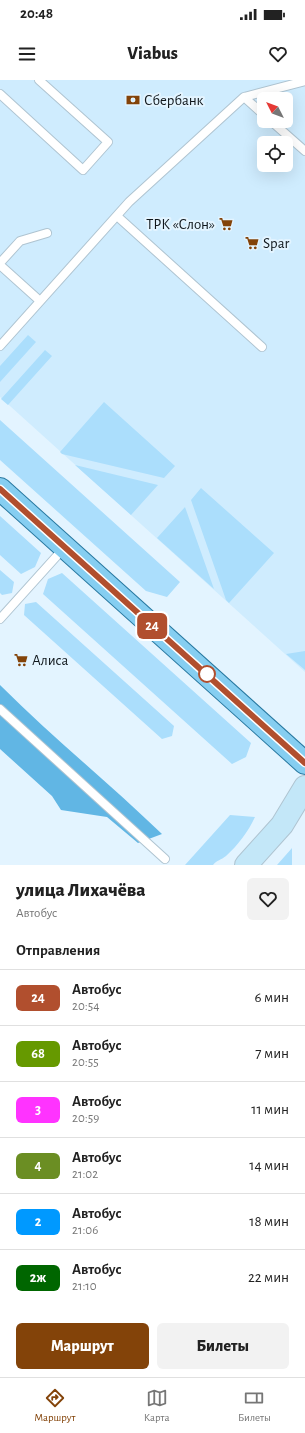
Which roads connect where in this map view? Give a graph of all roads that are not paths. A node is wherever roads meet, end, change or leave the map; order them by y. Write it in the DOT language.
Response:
graph roads {
  1 [pos="39,80"];
  2 [pos="305,81"];
  3 [pos="0,94"];
  4 [pos="244,97"];
  5 [pos="257,109"];
  6 [pos="279,128"];
  7 [pos="305,151"];
  8 [pos="117,216"];
  9 [pos="47,233"];
  10 [pos="0,264"];
  11 [pos="40,301"];
  12 [pos="0,346"];
  13 [pos="262,347"];
  14 [pos="0,489"];
  15 [pos="65,547"];
  16 [pos="0,619"];
  17 [pos="0,709"];
  18 [pos="305,763"];
  19 [pos="305,787"];
  20 [pos="165,859"];
  21 [pos="246,865"];
  1 -- 3 [label="lane"];
  2 -- 4 [label="lane"];
  4 -- 5 [label="lane"];
  4 -- 8 [label="lane"];
  6 -- 7 [label="lane"];
  8 -- 11 [label="lane"];
  8 -- 13 [label="lane"];
  9 -- 10 [label="lane"];
  10 -- 11 [label="lane"];
  11 -- 12 [label="lane"];
  14 -- 15 [label="main road"];
  15 -- 16 [label="lane"];
  15 -- 18 [label="main road"];
  17 -- 20 [label="lane"];
  19 -- 21 [label="main road"];
}
